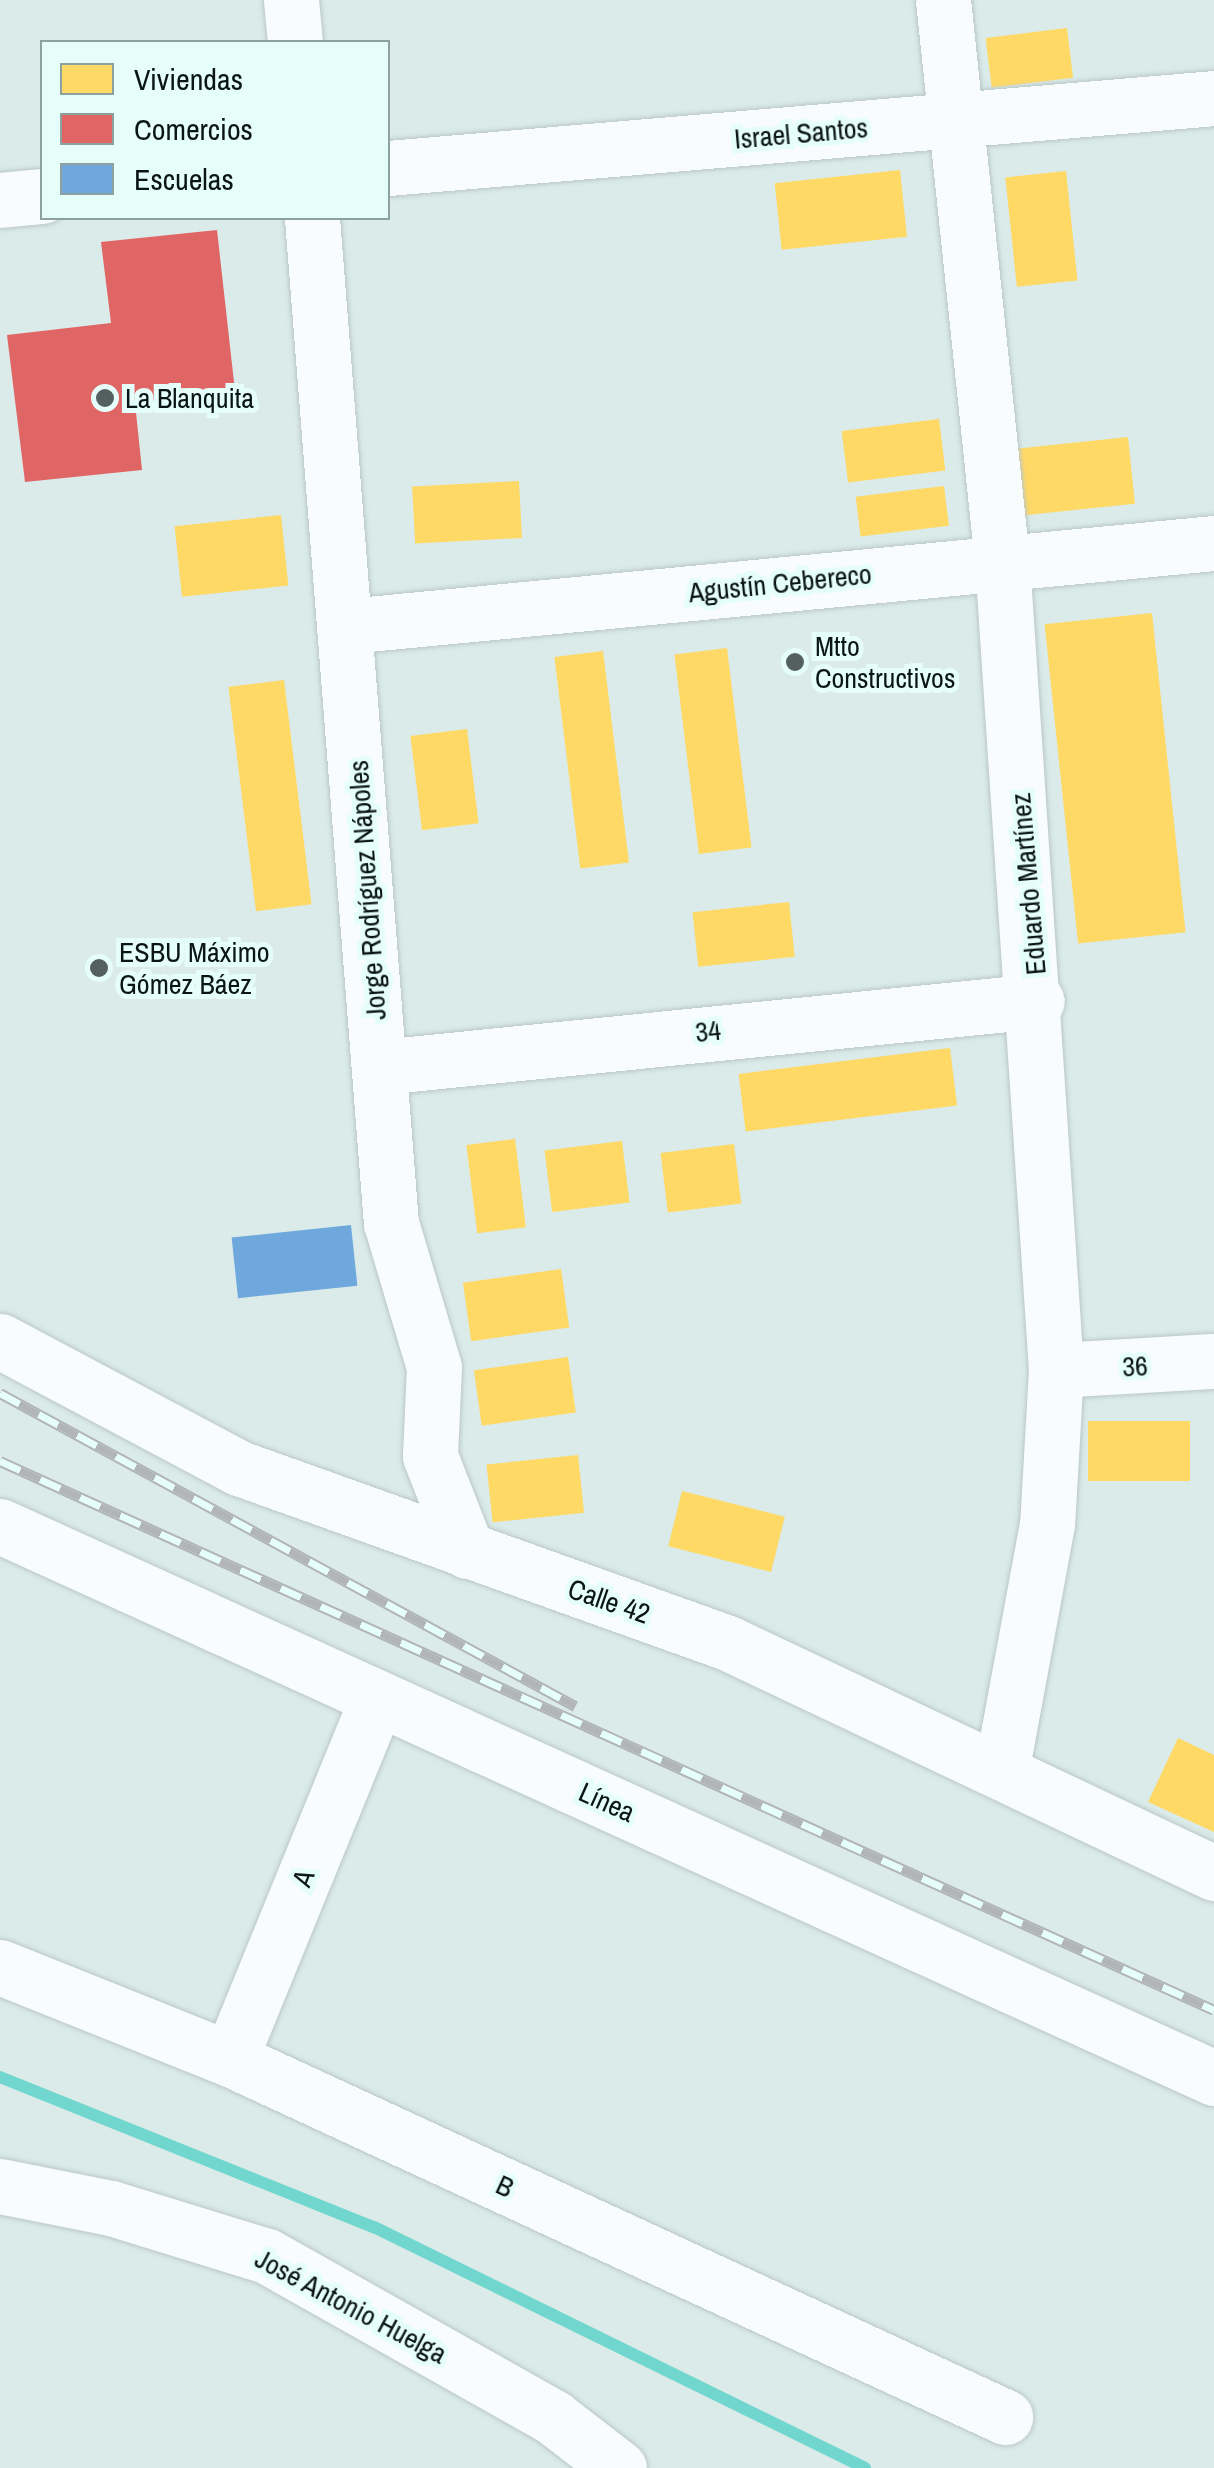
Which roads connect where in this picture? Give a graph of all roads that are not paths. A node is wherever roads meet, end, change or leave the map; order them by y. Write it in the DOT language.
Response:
graph roads {
  1 [pos="291,0"];
  2 [pos="942,0"];
  3 [pos="295,40"];
  4 [pos="1214,98"];
  5 [pos="956,119"];
  6 [pos="390,168"];
  7 [pos="40,196"];
  8 [pos="0,200"];
  9 [pos="312,220"];
  10 [pos="1214,543"];
  11 [pos="1002,561"];
  12 [pos="347,626"];
  13 [pos="1037,1001"];
  14 [pos="380,1067"];
  15 [pos="0,1342"];
  16 [pos="1214,1362"];
  17 [pos="1056,1370"];
  18 [pos="430,1456"];
  19 [pos="386,1525"];
  20 [pos="0,1526"];
  21 [pos="468,1551"];
  22 [pos="377,1698"];
  23 [pos="1002,1767"];
  24 [pos="1214,1873"];
  25 [pos="0,1967"];
  26 [pos="230,2058"];
  27 [pos="1214,2078"];
  28 [pos="0,2186"];
  29 [pos="1005,2417"];
  30 [pos="619,2468"];
  1 -- 3 [label="street"];
  2 -- 5 [label="street, Eduardo Martínez"];
  4 -- 5 [label="street, Israel Santos"];
  5 -- 6 [label="street, Israel Santos"];
  5 -- 11 [label="street, Eduardo Martínez"];
  7 -- 8 [label="street"];
  9 -- 12 [label="street, Jorge Rodríguez Nápoles"];
  10 -- 11 [label="street, Agustín Cebereco"];
  11 -- 12 [label="street, Agustín Cebereco"];
  11 -- 13 [label="street, Eduardo Martínez"];
  12 -- 14 [label="street, Jorge Rodríguez Nápoles"];
  13 -- 14 [label="street, 34"];
  13 -- 17 [label="street, Eduardo Martínez"];
  14 -- 18 [label="street, Jorge Rodríguez Nápoles"];
  15 -- 19 [label="street, Calle 42"];
  16 -- 17 [label="street, 36"];
  17 -- 23 [label="street, Eduardo Martínez"];
  18 -- 19 [label="street"];
  18 -- 21 [label="street, Jorge Rodríguez Nápoles"];
  19 -- 21 [label="street, Calle 42"];
  20 -- 22 [label="street, Línea"];
  21 -- 23 [label="street, Calle 42"];
  22 -- 26 [label="street, A"];
  22 -- 27 [label="street, Línea"];
  23 -- 24 [label="street, Calle 42"];
  25 -- 26 [label="street, B"];
  26 -- 29 [label="street, B"];
  28 -- 30 [label="street, José Antonio Huelga"];
}
